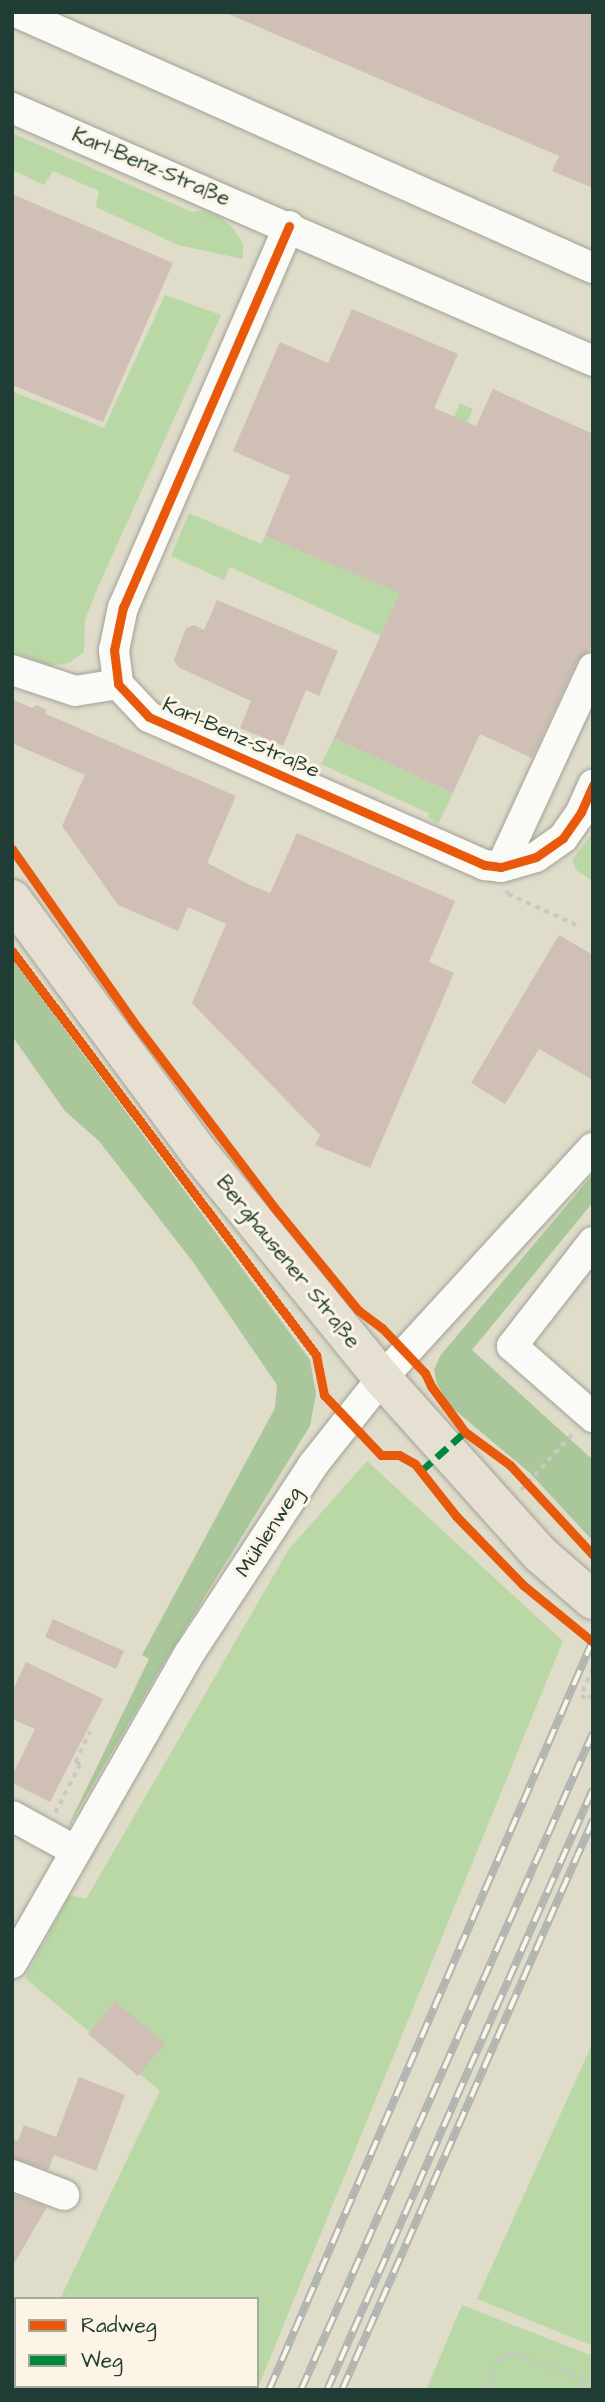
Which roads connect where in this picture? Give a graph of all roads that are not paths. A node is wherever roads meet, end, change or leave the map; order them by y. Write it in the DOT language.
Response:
graph roads {
  1 [pos="14,13"];
  2 [pos="12,108"];
  3 [pos="289,226"];
  4 [pos="593,268"];
  5 [pos="593,361"];
  6 [pos="593,668"];
  7 [pos="12,670"];
  8 [pos="118,684"];
  9 [pos="593,785"];
  10 [pos="501,867"];
  11 [pos="12,900"];
  12 [pos="593,1148"];
  13 [pos="593,1242"];
  14 [pos="382,1378"];
  15 [pos="591,1415"];
  16 [pos="593,1600"];
  17 [pos="12,1816"];
  18 [pos="76,1851"];
  19 [pos="12,1963"];
  20 [pos="12,2175"];
  21 [pos="64,2195"];
  1 -- 4 [label="street"];
  2 -- 3 [label="street, Karl-Benz-Straße"];
  3 -- 5 [label="street, Karl-Benz-Straße"];
  3 -- 8 [label="street"];
  6 -- 10 [label="street"];
  7 -- 8 [label="street"];
  8 -- 10 [label="street, Karl-Benz-Straße"];
  9 -- 10 [label="street"];
  11 -- 14 [label="main road, Berghausener Straße"];
  12 -- 14 [label="street, Mühlenweg"];
  13 -- 15 [label="street"];
  14 -- 16 [label="main road, Berghausener Straße"];
  14 -- 18 [label="street, Mühlenweg"];
  17 -- 18 [label="street"];
  18 -- 19 [label="street, Mühlenweg"];
  20 -- 21 [label="street"];
}
